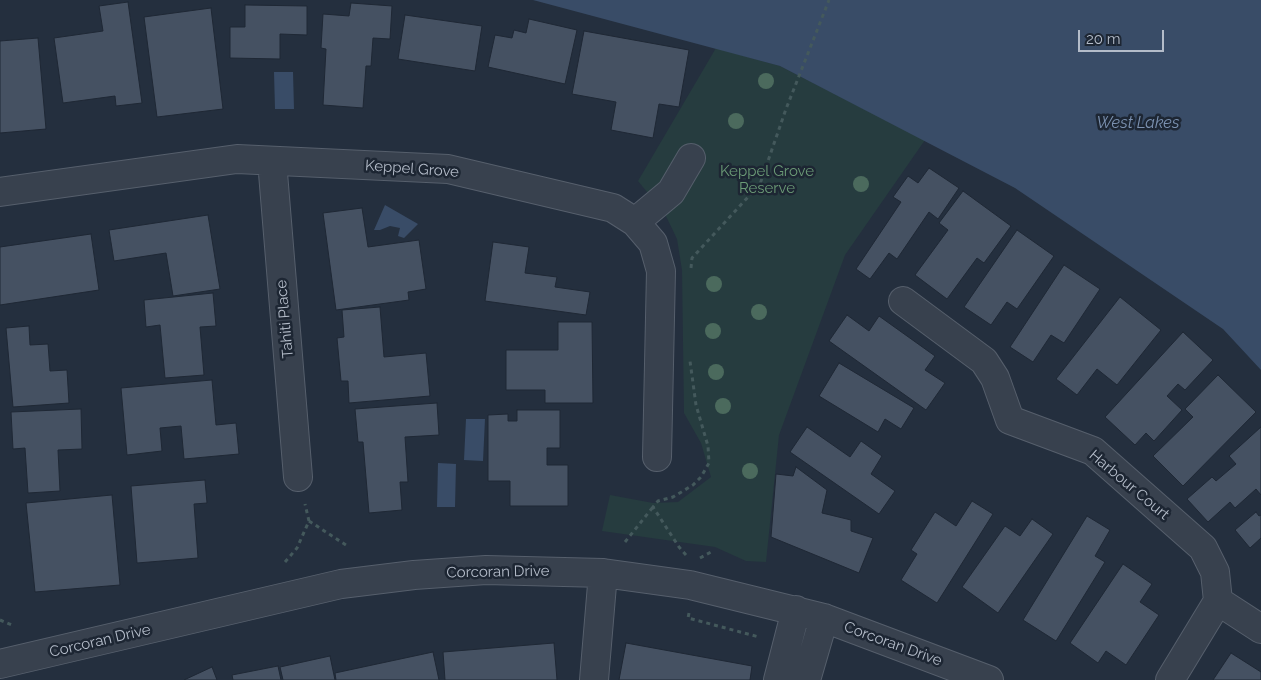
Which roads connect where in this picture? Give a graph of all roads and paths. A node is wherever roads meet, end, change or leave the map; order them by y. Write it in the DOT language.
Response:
graph roads {
  1 [pos="829,0"];
  2 [pos="691,158"];
  3 [pos="272,161"];
  4 [pos="0,192"];
  5 [pos="635,222"];
  6 [pos="690,276"];
  7 [pos="903,301"];
  8 [pos="689,360"];
  9 [pos="657,457"];
  10 [pos="298,477"];
  11 [pos="653,507"];
  12 [pos="308,521"];
  13 [pos="625,542"];
  14 [pos="349,546"];
  15 [pos="285,562"];
  16 [pos="603,573"];
  17 [pos="690,585"];
  18 [pos="1218,600"];
  19 [pos="796,610"];
  20 [pos="824,618"];
  21 [pos="0,620"];
  22 [pos="14,626"];
  23 [pos="1261,629"];
  24 [pos="761,638"];
  25 [pos="0,664"];
  26 [pos="594,680"];
  27 [pos="778,680"];
  28 [pos="806,680"];
  29 [pos="989,680"];
  30 [pos="1170,680"];
  1 -- 6 [label="path"];
  2 -- 5 [label="street"];
  3 -- 4 [label="street, Keppel Grove"];
  3 -- 5 [label="street, Keppel Grove"];
  3 -- 10 [label="street, Tahiti Place"];
  5 -- 9 [label="street, Keppel Grove"];
  7 -- 18 [label="street, Harbour Court"];
  8 -- 11 [label="path"];
  10 -- 12 [label="path"];
  11 -- 13 [label="path"];
  11 -- 17 [label="path"];
  12 -- 14 [label="path"];
  12 -- 15 [label="path"];
  16 -- 17 [label="street, Corcoran Drive"];
  16 -- 25 [label="street, Corcoran Drive"];
  16 -- 26 [label="street"];
  17 -- 19 [label="street, Corcoran Drive"];
  17 -- 24 [label="path"];
  18 -- 23 [label="street"];
  18 -- 30 [label="street"];
  19 -- 20 [label="street, Corcoran Drive"];
  19 -- 27 [label="street"];
  20 -- 28 [label="street"];
  20 -- 29 [label="street, Corcoran Drive"];
  21 -- 22 [label="path"];
}
